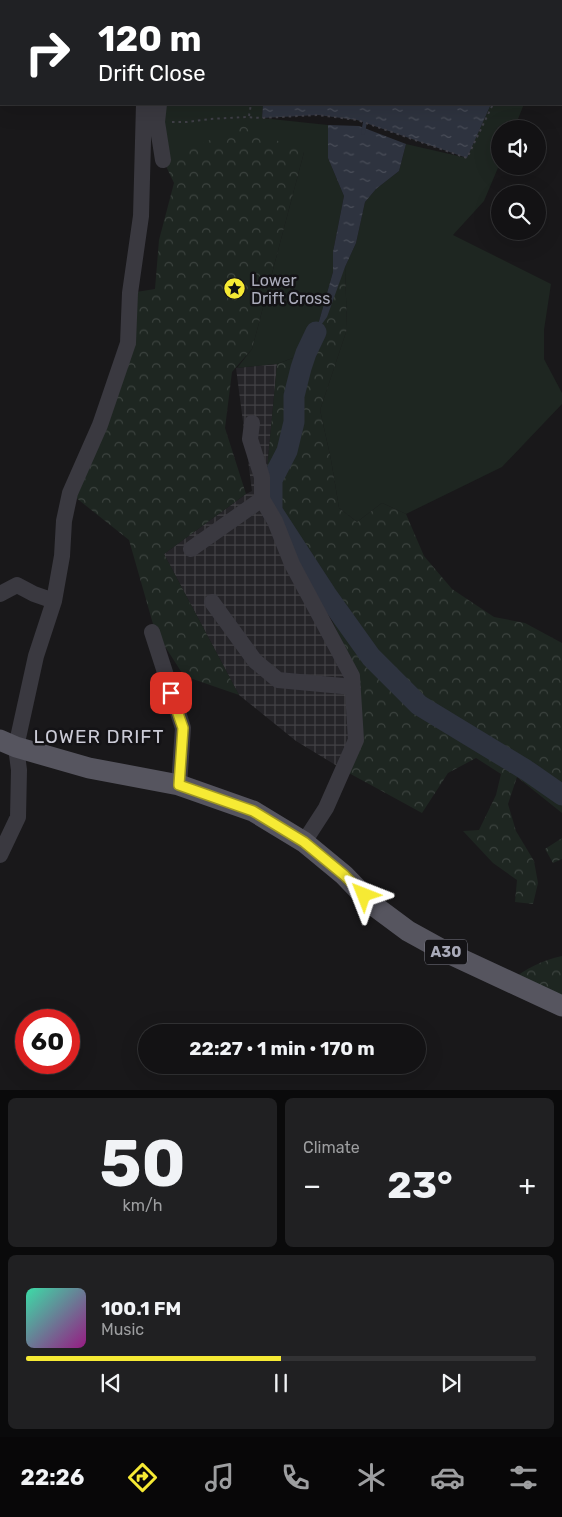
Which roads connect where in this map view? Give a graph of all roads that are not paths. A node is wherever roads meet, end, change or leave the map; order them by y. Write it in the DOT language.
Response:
graph roads {
  1 [pos="144,105"];
  2 [pos="158,105"];
  3 [pos="163,160"];
  4 [pos="252,423"];
  5 [pos="262,499"];
  6 [pos="191,550"];
  7 [pos="0,594"];
  8 [pos="54,601"];
  9 [pos="212,602"];
  10 [pos="152,632"];
  11 [pos="353,687"];
  12 [pos="8,743"];
  13 [pos="179,785"];
  14 [pos="304,842"];
  15 [pos="0,855"];
  16 [pos="562,1006"];
  1 -- 8 [label="street"];
  2 -- 3 [label="street"];
  4 -- 5 [label="street"];
  5 -- 6 [label="street"];
  5 -- 11 [label="street"];
  7 -- 8 [label="street"];
  8 -- 12 [label="street"];
  9 -- 11 [label="street"];
  10 -- 13 [label="street"];
  11 -- 14 [label="street"];
  12 -- 13 [label="main road, A30"];
  12 -- 15 [label="street"];
  13 -- 14 [label="main road, A30"];
  14 -- 16 [label="main road, A30"];
}
